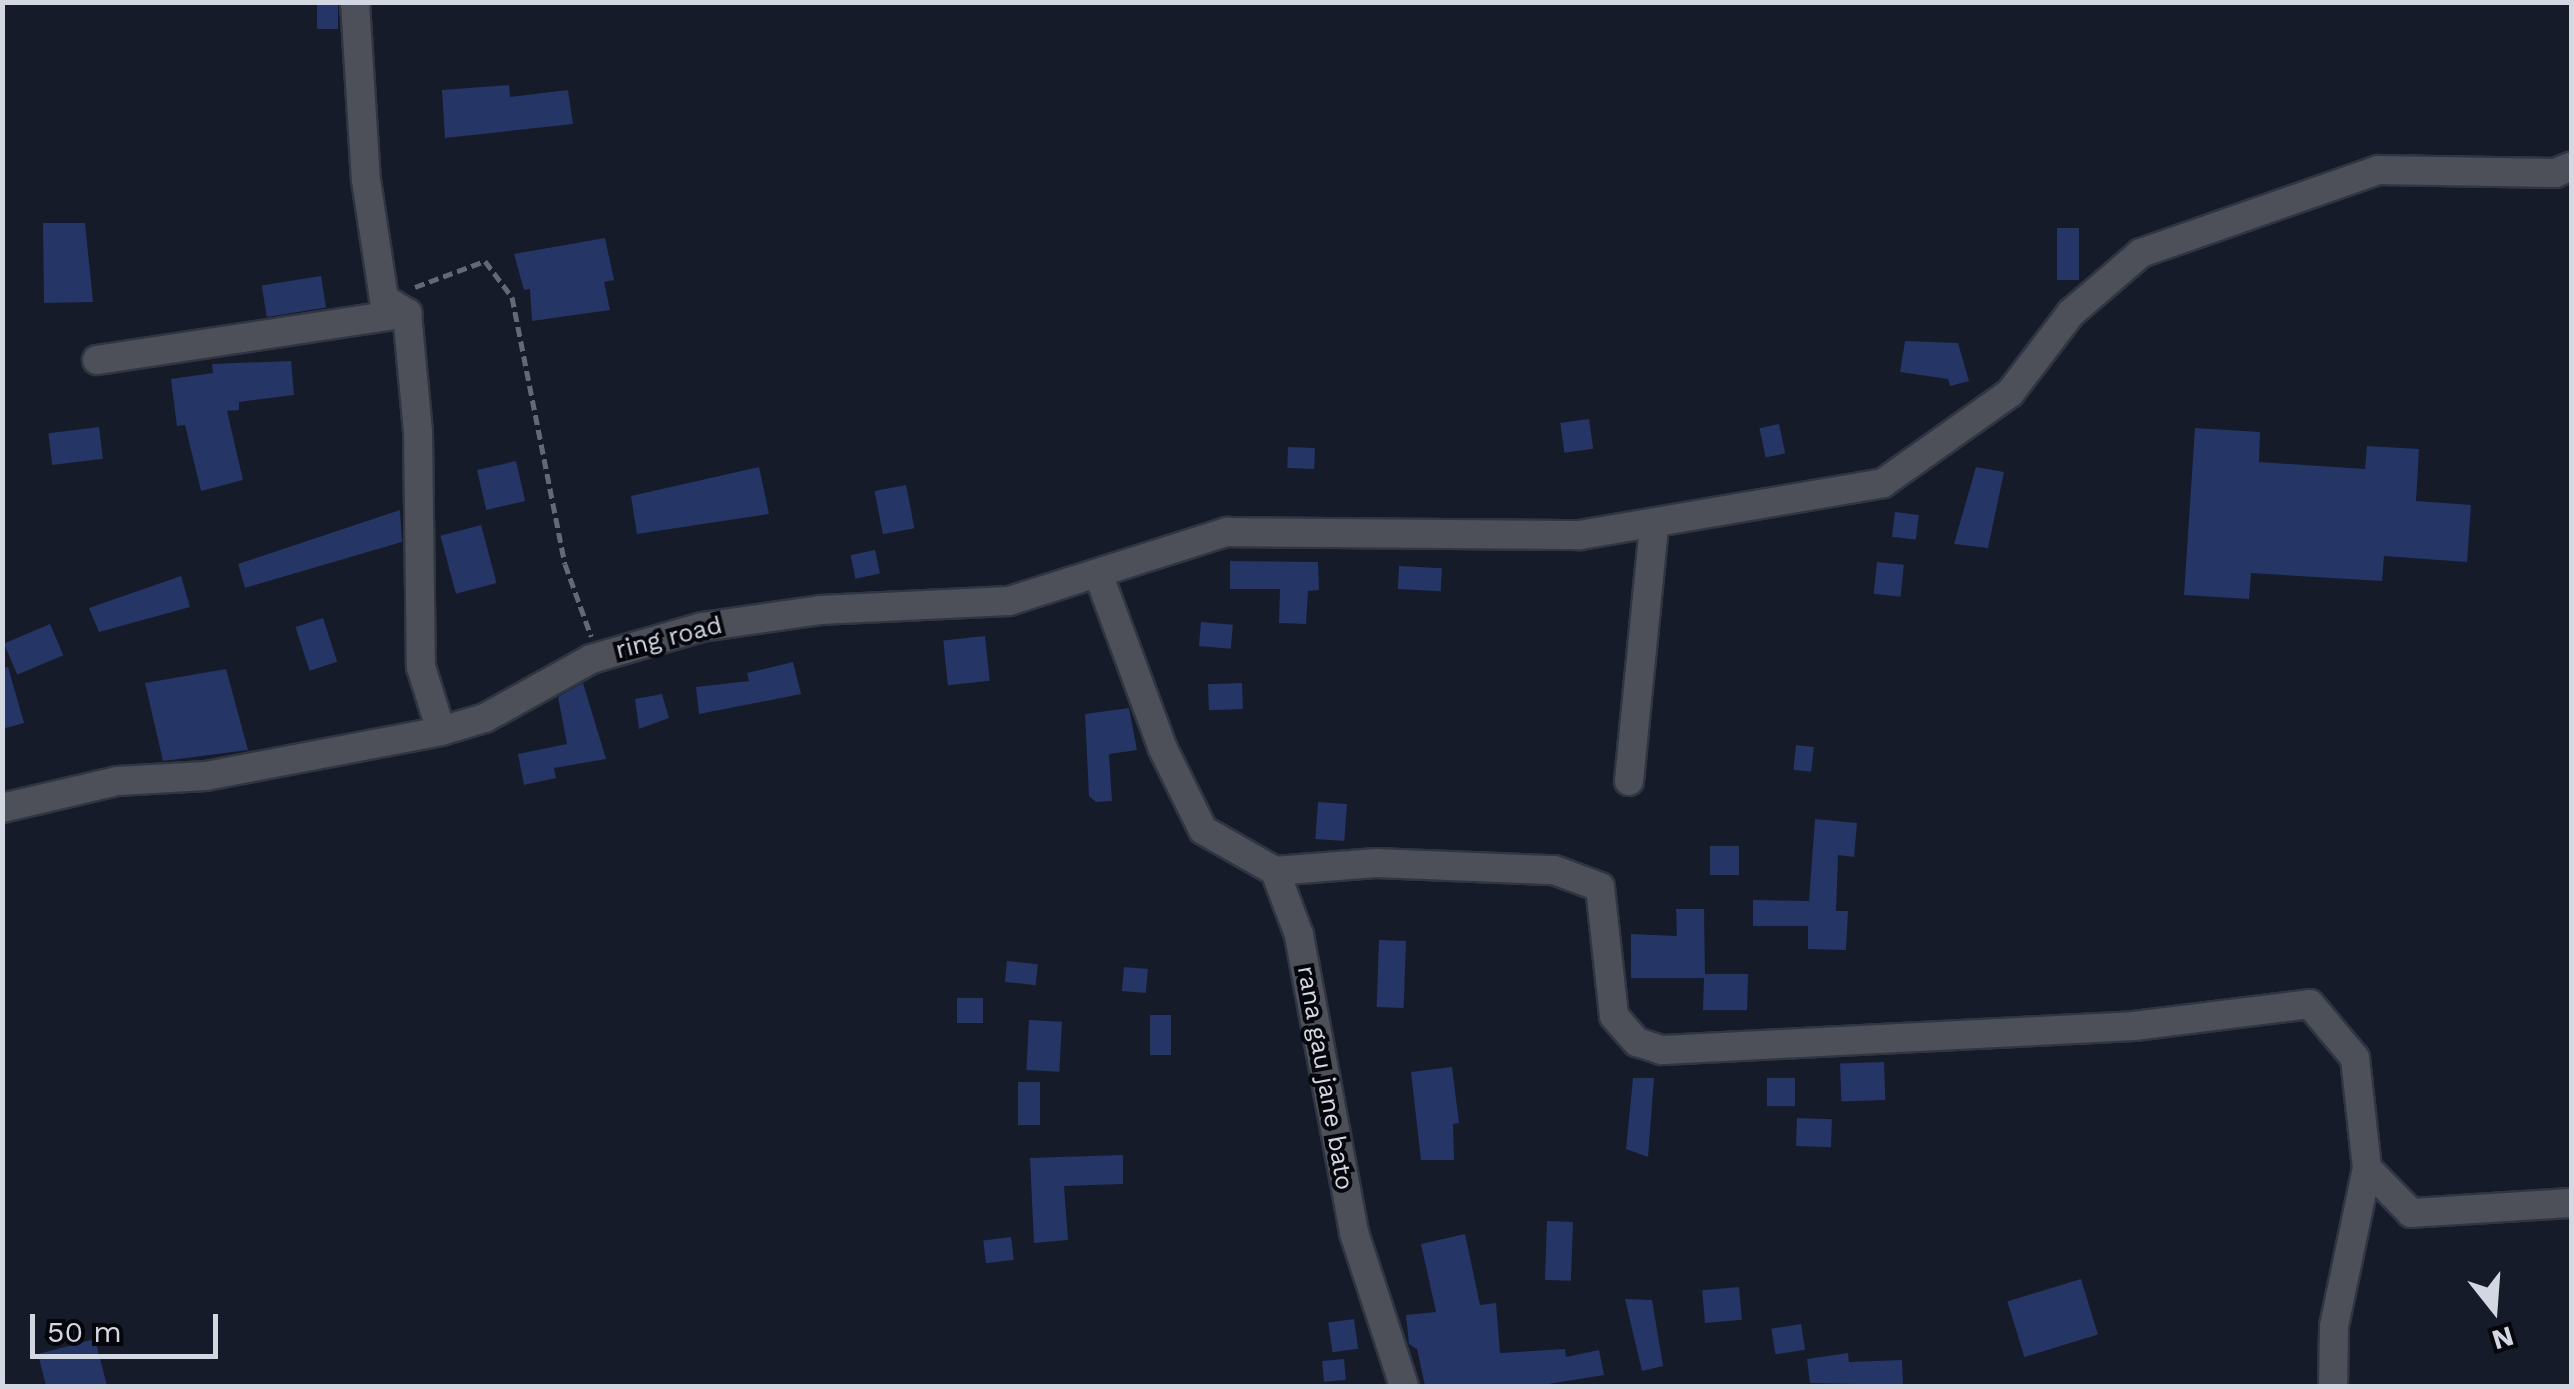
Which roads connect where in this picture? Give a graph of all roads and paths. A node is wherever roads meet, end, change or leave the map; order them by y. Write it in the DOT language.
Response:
graph roads {
  1 [pos="354,2"];
  2 [pos="2572,166"];
  3 [pos="396,306"];
  4 [pos="96,360"];
  5 [pos="1654,524"];
  6 [pos="1099,576"];
  7 [pos="591,659"];
  8 [pos="441,731"];
  9 [pos="1629,782"];
  10 [pos="2,808"];
  11 [pos="1275,871"];
  12 [pos="2367,1168"];
  13 [pos="2572,1202"];
  14 [pos="1404,1386"];
  15 [pos="2333,1386"];
  1 -- 3 [label="street"];
  2 -- 5 [label="street, ring road"];
  3 -- 4 [label="street"];
  3 -- 7 [label="path"];
  3 -- 8 [label="street"];
  5 -- 6 [label="street, ring road"];
  5 -- 9 [label="street"];
  6 -- 7 [label="street, ring road"];
  6 -- 11 [label="street"];
  7 -- 8 [label="street, ring road"];
  8 -- 10 [label="street, ring road"];
  11 -- 12 [label="street"];
  11 -- 14 [label="street, rana gau jane bato"];
  12 -- 13 [label="street"];
  12 -- 15 [label="street"];
}
